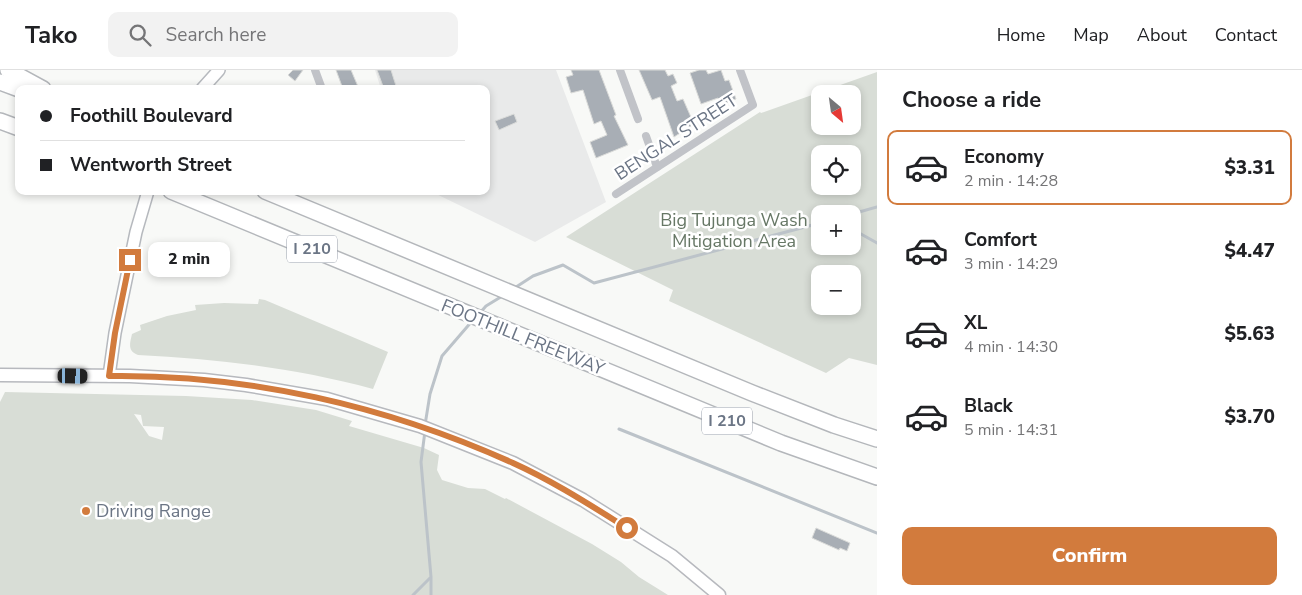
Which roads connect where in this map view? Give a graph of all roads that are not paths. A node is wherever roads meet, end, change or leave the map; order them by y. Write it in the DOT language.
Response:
graph roads {
  1 [pos="8,70"];
  2 [pos="219,70"];
  3 [pos="315,70"];
  4 [pos="620,70"];
  5 [pos="740,70"];
  6 [pos="0,82"];
  7 [pos="35,85"];
  8 [pos="206,85"];
  9 [pos="321,85"];
  10 [pos="15,88"];
  11 [pos="638,119"];
  12 [pos="646,136"];
  13 [pos="657,168"];
  14 [pos="616,194"];
  15 [pos="147,195"];
  16 [pos="180,195"];
  17 [pos="275,195"];
  18 [pos="0,375"];
  19 [pos="109,376"];
  20 [pos="877,439"];
  21 [pos="877,477"];
  22 [pos="719,595"];
  1 -- 7 [label="highway"];
  2 -- 8 [label="main road"];
  3 -- 9 [label="street"];
  4 -- 11 [label="street"];
  5 -- 13 [label="street, BENGAL STREET"];
  6 -- 10 [label="highway"];
  12 -- 13 [label="street"];
  13 -- 14 [label="street, BENGAL STREET"];
  15 -- 19 [label="main road"];
  16 -- 21 [label="highway, FOOTHILL FREEWAY / I 210"];
  17 -- 20 [label="highway, FOOTHILL FREEWAY / I 210"];
  18 -- 19 [label="main road"];
  19 -- 22 [label="main road"];
}
